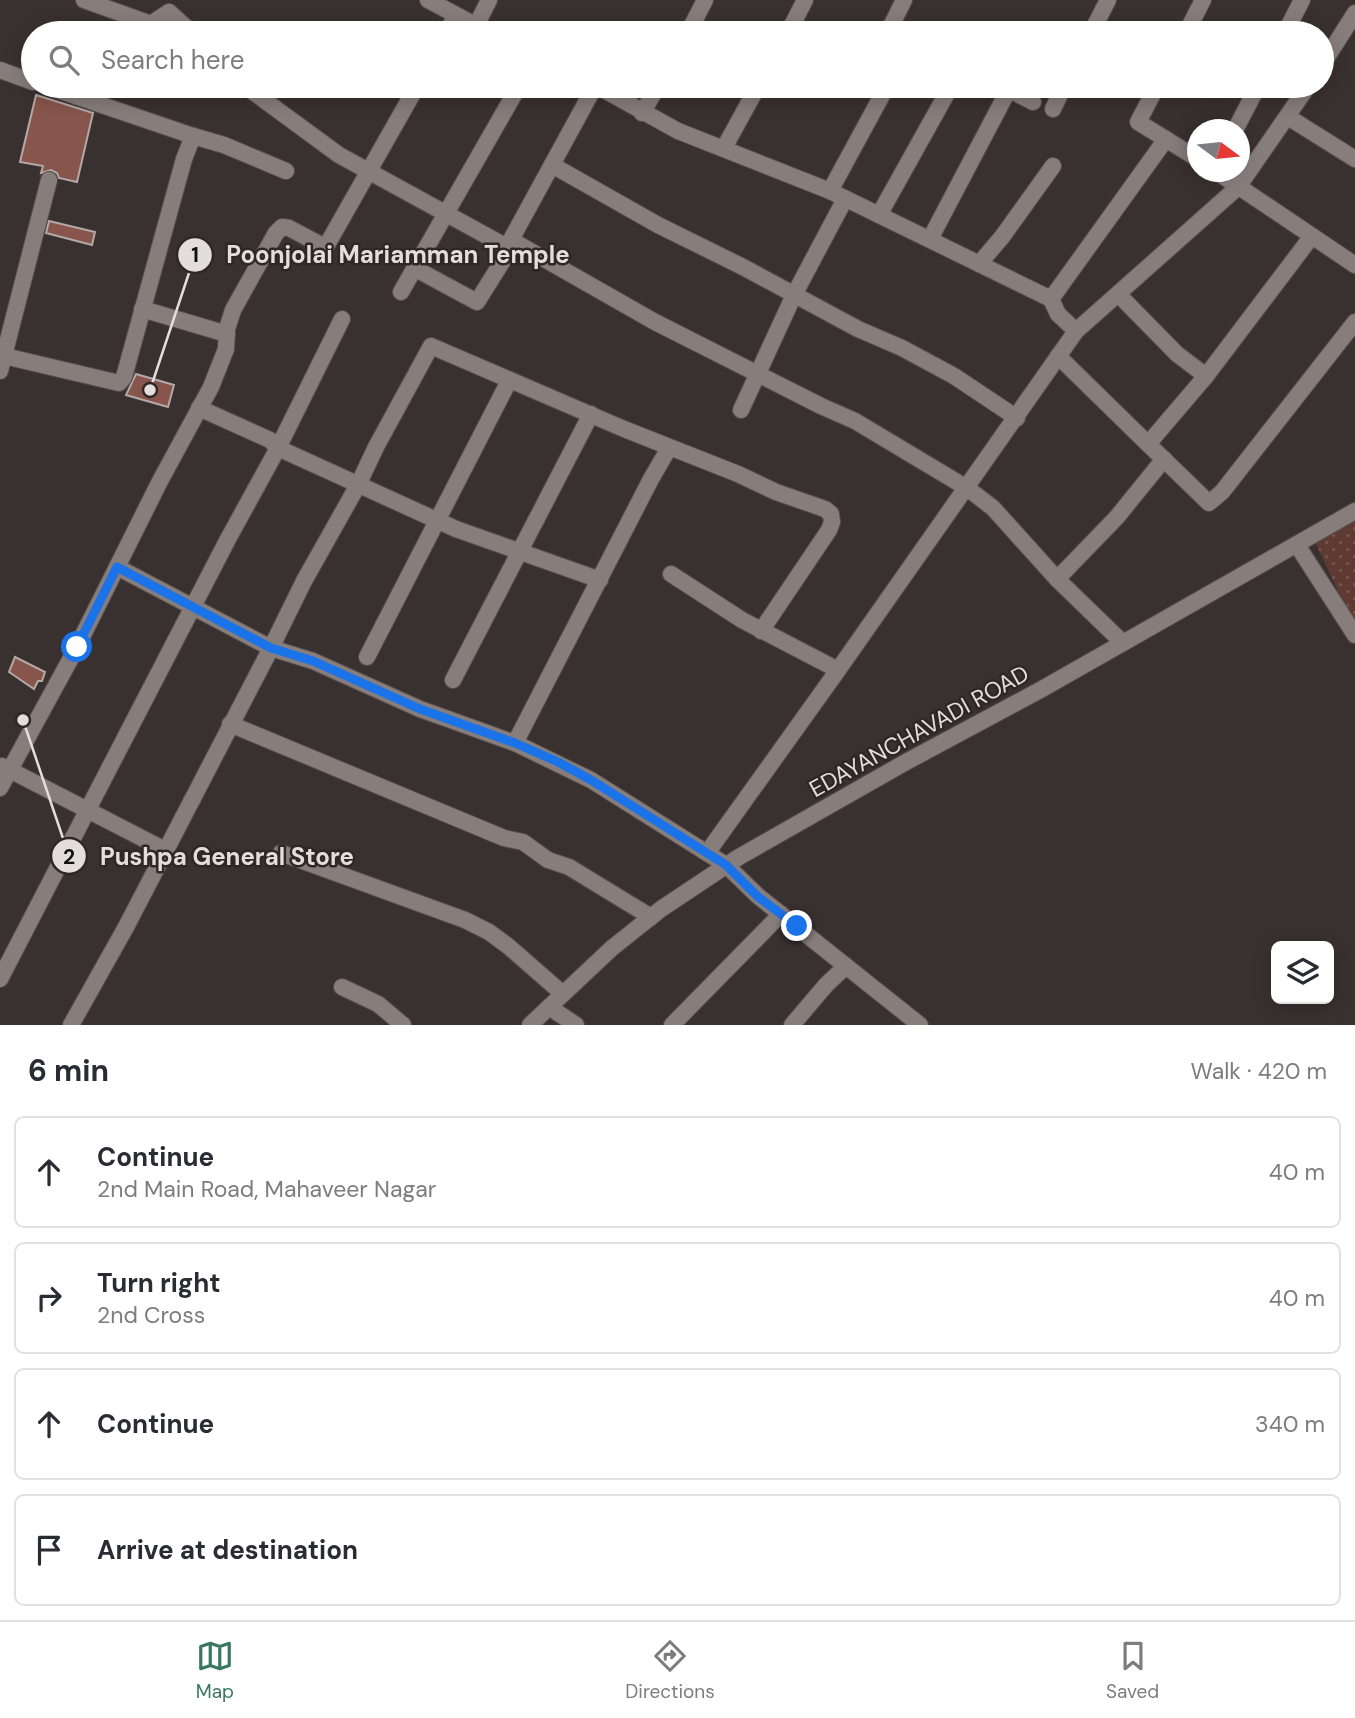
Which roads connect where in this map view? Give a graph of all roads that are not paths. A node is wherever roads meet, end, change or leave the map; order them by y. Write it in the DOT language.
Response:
graph roads {
  1 [pos="85,0"];
  2 [pos="428,0"];
  3 [pos="489,0"];
  4 [pos="705,0"];
  5 [pos="805,0"];
  6 [pos="904,0"];
  7 [pos="1108,0"];
  8 [pos="1203,0"];
  9 [pos="1302,0"];
  10 [pos="170,6"];
  11 [pos="1355,13"];
  12 [pos="456,16"];
  13 [pos="144,21"];
  14 [pos="155,21"];
  15 [pos="182,21"];
  16 [pos="453,21"];
  17 [pos="466,21"];
  18 [pos="485,21"];
  19 [pos="694,21"];
  20 [pos="794,21"];
  21 [pos="894,21"];
  22 [pos="1097,21"];
  23 [pos="1192,21"];
  24 [pos="1291,21"];
  25 [pos="1334,46"];
  26 [pos="0,70"];
  27 [pos="21,78"];
  28 [pos="81,98"];
  29 [pos="262,98"];
  30 [pos="410,98"];
  31 [pos="512,98"];
  32 [pos="589,98"];
  33 [pos="616,98"];
  34 [pos="651,98"];
  35 [pos="751,98"];
  36 [pos="880,98"];
  37 [pos="944,98"];
  38 [pos="1000,98"];
  39 [pos="1025,98"];
  40 [pos="1058,98"];
  41 [pos="1151,98"];
  42 [pos="1252,98"];
  43 [pos="1301,98"];
  44 [pos="1033,102"];
  45 [pos="1053,109"];
  46 [pos="642,113"];
  47 [pos="1289,117"];
  48 [pos="1241,119"];
  49 [pos="193,136"];
  50 [pos="1166,139"];
  51 [pos="724,148"];
  52 [pos="1187,152"];
  53 [pos="1355,159"];
  54 [pos="552,165"];
  55 [pos="1053,166"];
  56 [pos="286,171"];
  57 [pos="368,172"];
  58 [pos="49,180"];
  59 [pos="1231,182"];
  60 [pos="1238,187"];
  61 [pos="830,191"];
  62 [pos="845,199"];
  63 [pos="445,214"];
  64 [pos="879,215"];
  65 [pos="1312,236"];
  66 [pos="930,239"];
  67 [pos="509,243"];
  68 [pos="979,264"];
  69 [pos="1355,265"];
  70 [pos="414,268"];
  71 [pos="401,292"];
  72 [pos="794,295"];
  73 [pos="1118,295"];
  74 [pos="1051,299"];
  75 [pos="142,309"];
  76 [pos="342,319"];
  77 [pos="1355,322"];
  78 [pos="1076,331"];
  79 [pos="226,341"];
  80 [pos="1058,356"];
  81 [pos="1,360"];
  82 [pos="757,372"];
  83 [pos="1206,376"];
  84 [pos="509,381"];
  85 [pos="199,408"];
  86 [pos="741,410"];
  87 [pos="591,414"];
  88 [pos="1017,418"];
  89 [pos="1148,444"];
  90 [pos="278,448"];
  91 [pos="669,448"];
  92 [pos="1164,459"];
  93 [pos="358,485"];
  94 [pos="967,488"];
  95 [pos="1355,511"];
  96 [pos="436,521"];
  97 [pos="1297,545"];
  98 [pos="518,552"];
  99 [pos="117,567"];
  100 [pos="671,574"];
  101 [pos="1058,579"];
  102 [pos="600,580"];
  103 [pos="193,607"];
  104 [pos="761,631"];
  105 [pos="1355,635"];
  106 [pos="1123,643"];
  107 [pos="271,648"];
  108 [pos="367,657"];
  109 [pos="838,670"];
  110 [pos="453,680"];
  111 [pos="230,724"];
  112 [pos="515,743"];
  113 [pos="5,767"];
  114 [pos="0,788"];
  115 [pos="88,809"];
  116 [pos="164,850"];
  117 [pos="281,853"];
  118 [pos="707,853"];
  119 [pos="726,865"];
  120 [pos="780,914"];
  121 [pos="651,917"];
  122 [pos="846,966"];
  123 [pos="0,979"];
  124 [pos="342,987"];
  125 [pos="563,994"];
  126 [pos="549,1007"];
  127 [pos="912,1023"];
  128 [pos="71,1025"];
  129 [pos="403,1025"];
  130 [pos="530,1025"];
  131 [pos="576,1025"];
  132 [pos="672,1025"];
  133 [pos="792,1025"];
  1 -- 13 [label="street"];
  2 -- 12 [label="street"];
  3 -- 18 [label="street"];
  4 -- 19 [label="street"];
  5 -- 20 [label="street"];
  6 -- 21 [label="street"];
  7 -- 22 [label="street"];
  8 -- 23 [label="street"];
  9 -- 24 [label="street"];
  10 -- 14 [label="street"];
  10 -- 15 [label="street"];
  11 -- 25 [label="street"];
  12 -- 16 [label="street"];
  12 -- 17 [label="street"];
  26 -- 27 [label="street"];
  28 -- 49 [label="street"];
  29 -- 57 [label="street"];
  30 -- 57 [label="street"];
  31 -- 63 [label="street"];
  32 -- 54 [label="street"];
  33 -- 46 [label="street"];
  34 -- 46 [label="street"];
  35 -- 51 [label="street"];
  36 -- 61 [label="street"];
  37 -- 64 [label="street"];
  38 -- 66 [label="street"];
  39 -- 44 [label="street"];
  40 -- 45 [label="street"];
  41 -- 50 [label="street"];
  42 -- 48 [label="street"];
  43 -- 47 [label="street"];
  46 -- 51 [label="street"];
  47 -- 53 [label="street"];
  47 -- 60 [label="street"];
  49 -- 56 [label="street"];
  49 -- 75 [label="street"];
  50 -- 52 [label="street"];
  50 -- 74 [label="street"];
  51 -- 61 [label="street"];
  54 -- 67 [label="street"];
  54 -- 72 [label="street"];
  55 -- 68 [label="street"];
  57 -- 63 [label="street"];
  57 -- 79 [label="street"];
  58 -- 81 [label="street"];
  59 -- 60 [label="street"];
  60 -- 65 [label="street"];
  60 -- 73 [label="street"];
  61 -- 62 [label="street"];
  62 -- 64 [label="street"];
  62 -- 72 [label="street"];
  63 -- 67 [label="street"];
  63 -- 70 [label="street"];
  64 -- 66 [label="street"];
  65 -- 69 [label="street"];
  65 -- 83 [label="street"];
  66 -- 68 [label="street"];
  67 -- 70 [label="street"];
  67 -- 82 [label="street"];
  68 -- 74 [label="street"];
  70 -- 71 [label="street"];
  72 -- 82 [label="street"];
  72 -- 88 [label="street"];
  73 -- 78 [label="street"];
  73 -- 83 [label="street"];
  74 -- 78 [label="street"];
  75 -- 79 [label="street"];
  75 -- 81 [label="street"];
  76 -- 90 [label="street"];
  77 -- 92 [label="street"];
  78 -- 80 [label="street"];
  79 -- 85 [label="street"];
  80 -- 88 [label="street"];
  80 -- 89 [label="street"];
  82 -- 86 [label="street"];
  82 -- 94 [label="street"];
  83 -- 89 [label="street"];
  84 -- 87 [label="street"];
  84 -- 93 [label="street"];
  84 -- 96 [label="street"];
  85 -- 90 [label="street"];
  85 -- 99 [label="street"];
  87 -- 91 [label="street"];
  87 -- 98 [label="street"];
  88 -- 94 [label="street"];
  89 -- 92 [label="street"];
  90 -- 93 [label="street"];
  90 -- 103 [label="street"];
  91 -- 102 [label="street"];
  91 -- 104 [label="street"];
  92 -- 101 [label="street"];
  93 -- 96 [label="street"];
  93 -- 107 [label="street"];
  94 -- 101 [label="street"];
  94 -- 109 [label="street"];
  95 -- 97 [label="street, EDAYANCHAVADI ROAD"];
  96 -- 98 [label="street"];
  96 -- 108 [label="street"];
  97 -- 105 [label="street"];
  97 -- 106 [label="street, EDAYANCHAVADI ROAD"];
  98 -- 102 [label="street"];
  98 -- 110 [label="street"];
  99 -- 103 [label="street"];
  99 -- 113 [label="street"];
  100 -- 104 [label="street"];
  101 -- 106 [label="street"];
  102 -- 112 [label="street"];
  103 -- 107 [label="street"];
  103 -- 115 [label="street"];
  104 -- 109 [label="street"];
  106 -- 119 [label="street, EDAYANCHAVADI ROAD"];
  107 -- 111 [label="street"];
  107 -- 112 [label="street"];
  109 -- 118 [label="street"];
  111 -- 116 [label="street"];
  111 -- 121 [label="street"];
  112 -- 118 [label="street"];
  113 -- 114 [label="street"];
  113 -- 115 [label="street"];
  115 -- 116 [label="street"];
  115 -- 123 [label="street"];
  116 -- 128 [label="street"];
  117 -- 125 [label="street"];
  118 -- 119 [label="street"];
  119 -- 120 [label="street"];
  119 -- 121 [label="street, EDAYANCHAVADI ROAD"];
  120 -- 122 [label="street"];
  120 -- 132 [label="street"];
  121 -- 125 [label="street, EDAYANCHAVADI ROAD"];
  122 -- 127 [label="street"];
  122 -- 133 [label="street"];
  124 -- 129 [label="street"];
  125 -- 126 [label="street, EDAYANCHAVADI ROAD"];
  126 -- 130 [label="street, EDAYANCHAVADI ROAD"];
  126 -- 131 [label="street"];
}
